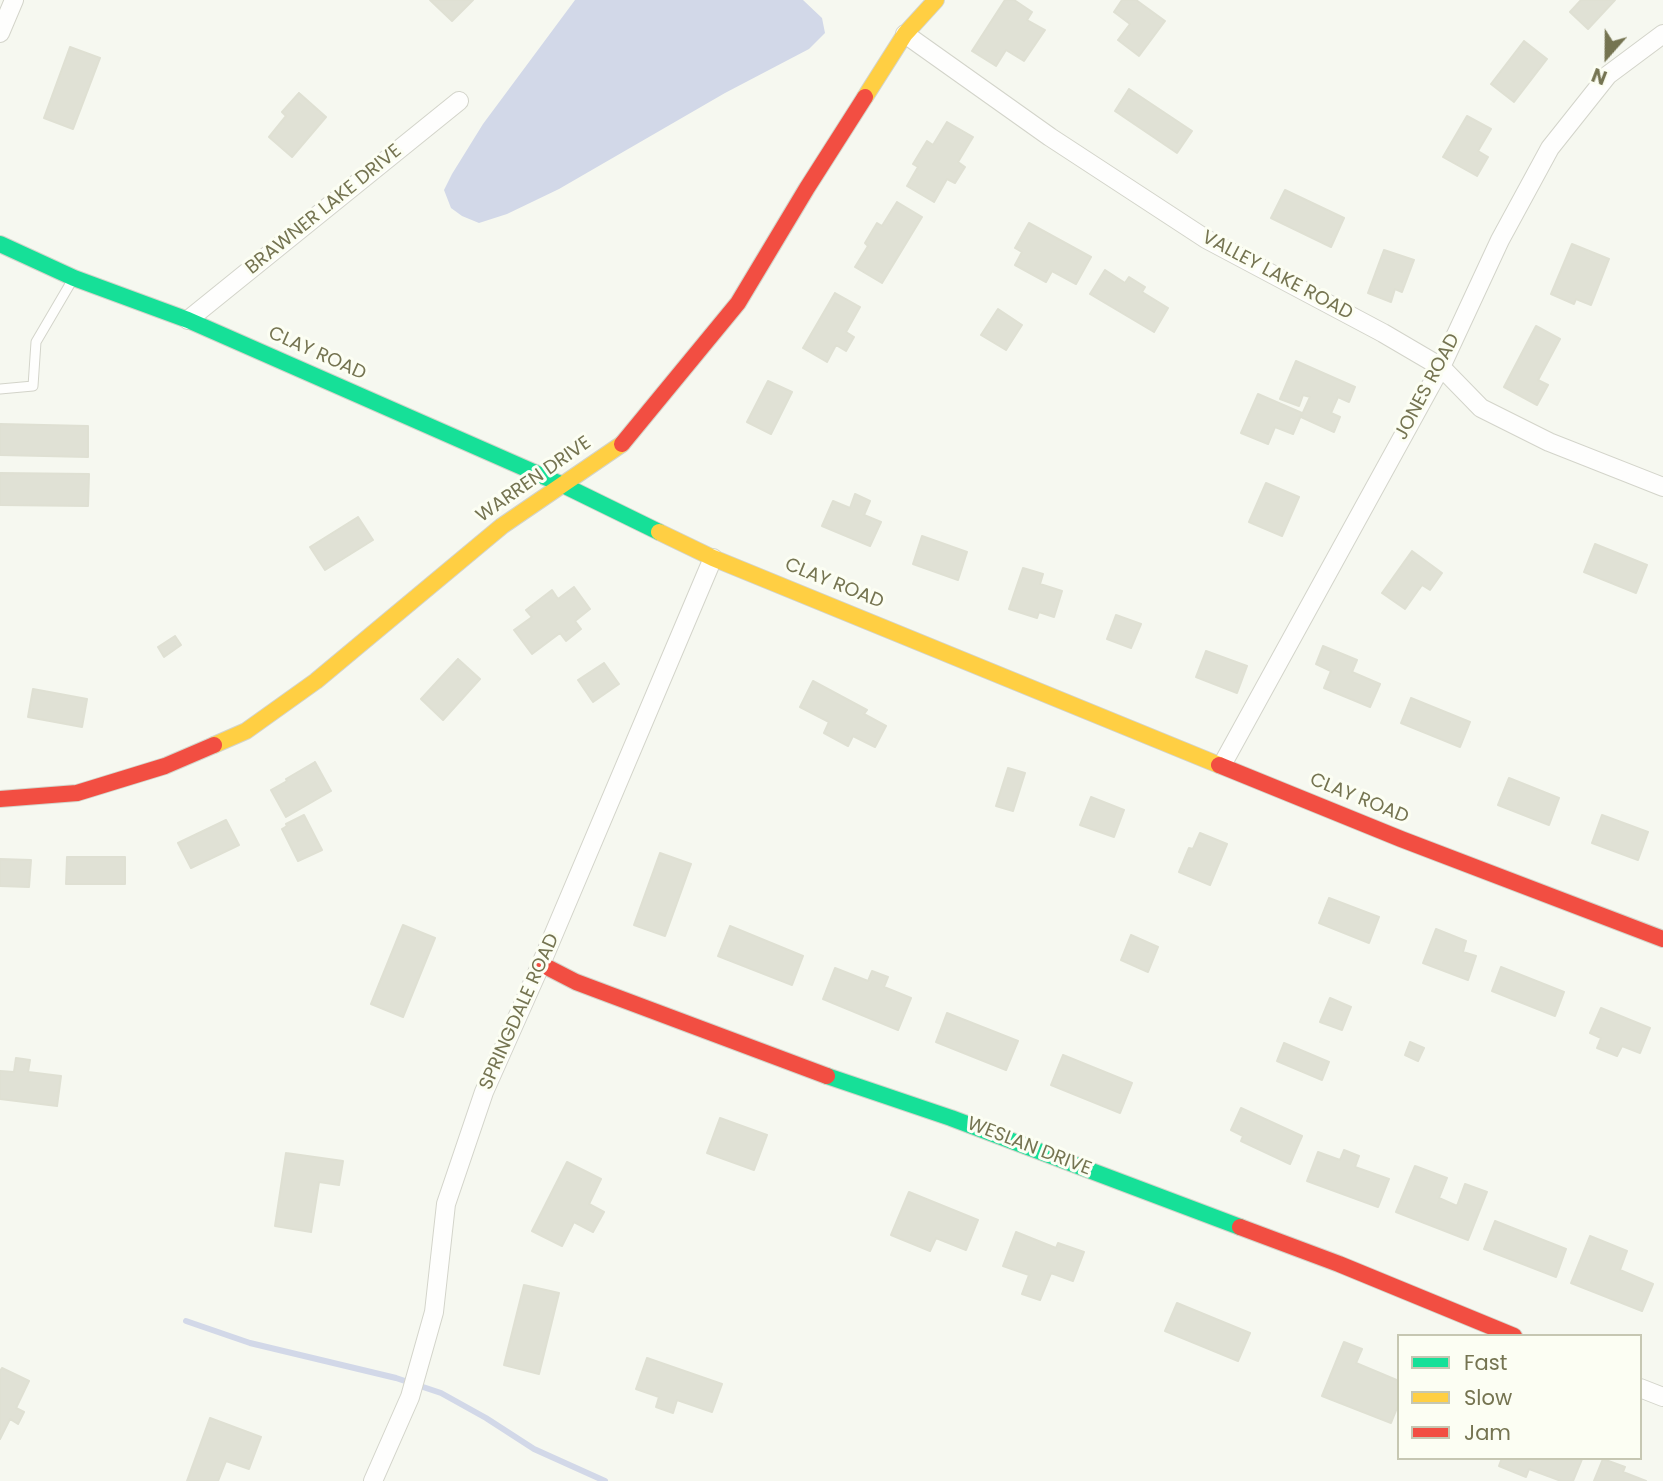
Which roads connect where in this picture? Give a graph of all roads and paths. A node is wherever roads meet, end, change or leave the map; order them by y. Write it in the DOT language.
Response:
graph roads {
  1 [pos="14,0"];
  2 [pos="936,0"];
  3 [pos="0,33"];
  4 [pos="905,33"];
  5 [pos="1663,34"];
  6 [pos="459,101"];
  7 [pos="0,244"];
  8 [pos="74,278"];
  9 [pos="188,320"];
  10 [pos="1441,366"];
  11 [pos="0,389"];
  12 [pos="563,485"];
  13 [pos="1663,487"];
  14 [pos="713,558"];
  15 [pos="1222,765"];
  16 [pos="0,799"];
  17 [pos="1663,939"];
  18 [pos="541,964"];
  19 [pos="1509,1334"];
  20 [pos="1642,1389"];
  21 [pos="1663,1396"];
  22 [pos="373,1481"];
  1 -- 3 [label="street"];
  2 -- 4 [label="street, WARREN DRIVE"];
  4 -- 10 [label="street, VALLEY LAKE ROAD"];
  4 -- 12 [label="street, WARREN DRIVE"];
  5 -- 10 [label="street, JONES ROAD"];
  6 -- 9 [label="street, BRAWNER LAKE DRIVE"];
  7 -- 8 [label="street, CLAY ROAD"];
  8 -- 9 [label="street, CLAY ROAD"];
  8 -- 11 [label="lane"];
  9 -- 12 [label="street, CLAY ROAD"];
  10 -- 13 [label="street, VALLEY LAKE ROAD"];
  10 -- 15 [label="street, JONES ROAD"];
  12 -- 14 [label="street, CLAY ROAD"];
  12 -- 16 [label="street, WARREN DRIVE"];
  14 -- 15 [label="street, CLAY ROAD"];
  14 -- 18 [label="street, SPRINGDALE ROAD"];
  15 -- 17 [label="street, CLAY ROAD"];
  18 -- 19 [label="street, WESLAN DRIVE"];
  18 -- 22 [label="street, SPRINGDALE ROAD"];
  20 -- 21 [label="street"];
}
